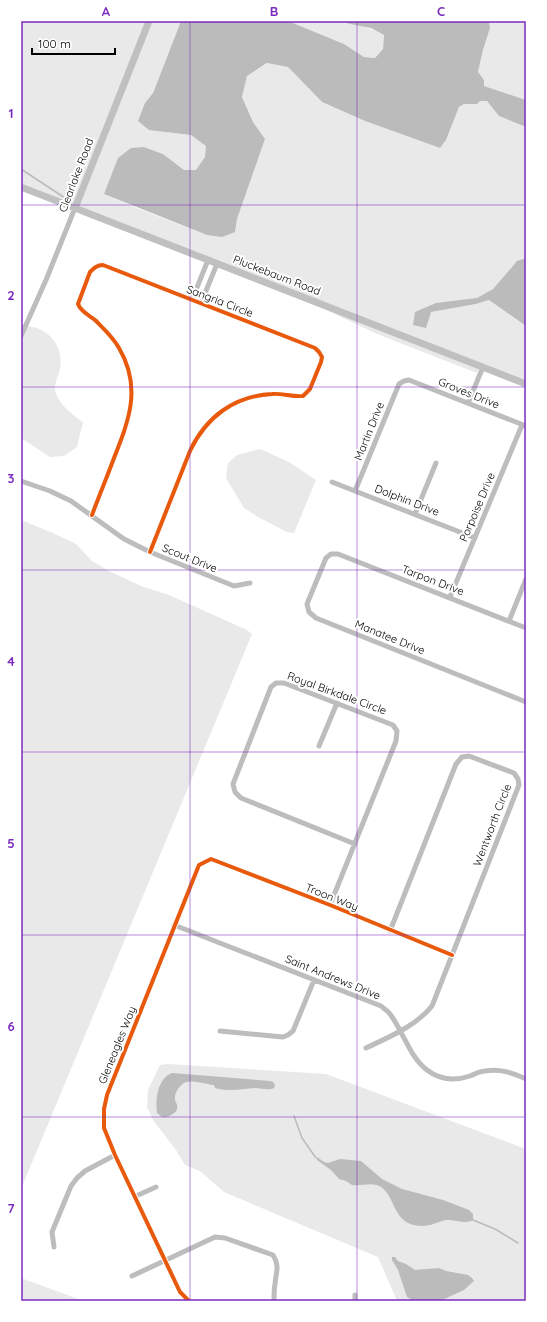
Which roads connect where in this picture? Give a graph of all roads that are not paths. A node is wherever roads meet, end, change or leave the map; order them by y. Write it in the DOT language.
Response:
graph roads {
  1 [pos="149,21"];
  2 [pos="21,187"];
  3 [pos="75,208"];
  4 [pos="208,260"];
  5 [pos="217,264"];
  6 [pos="192,300"];
  7 [pos="201,303"];
  8 [pos="21,336"];
  9 [pos="483,367"];
  10 [pos="404,381"];
  11 [pos="526,384"];
  12 [pos="468,403"];
  13 [pos="524,425"];
  14 [pos="436,463"];
  15 [pos="21,481"];
  16 [pos="332,482"];
  17 [pos="355,491"];
  18 [pos="415,514"];
  19 [pos="92,515"];
  20 [pos="475,538"];
  21 [pos="150,552"];
  22 [pos="331,554"];
  23 [pos="526,579"];
  24 [pos="250,583"];
  25 [pos="450,597"];
  26 [pos="509,621"];
  27 [pos="526,628"];
  28 [pos="526,702"];
  29 [pos="336,703"];
  30 [pos="319,746"];
  31 [pos="355,844"];
  32 [pos="204,861"];
  33 [pos="330,905"];
  34 [pos="174,925"];
  35 [pos="390,931"];
  36 [pos="452,955"];
  37 [pos="314,980"];
  38 [pos="220,1031"];
  39 [pos="400,1031"];
  40 [pos="366,1048"];
  41 [pos="526,1079"];
  42 [pos="115,1154"];
  43 [pos="156,1187"];
  44 [pos="136,1196"];
  45 [pos="54,1247"];
  46 [pos="166,1260"];
  47 [pos="132,1276"];
  48 [pos="189,1301"];
  49 [pos="274,1301"];
  1 -- 3 [label="street, Clearlake Road"];
  2 -- 3 [label="street, Pluckebaum Road"];
  3 -- 4 [label="street, Pluckebaum Road"];
  3 -- 8 [label="street, Clearlake Road"];
  4 -- 5 [label="street, Pluckebaum Road"];
  4 -- 6 [label="street"];
  5 -- 7 [label="street"];
  5 -- 9 [label="street, Pluckebaum Road"];
  6 -- 7 [label="street, Sangria Circle"];
  6 -- 19 [label="street, Sangria Circle"];
  7 -- 21 [label="street, Sangria Circle"];
  9 -- 11 [label="street, Pluckebaum Road"];
  9 -- 12 [label="street"];
  10 -- 12 [label="street, Groves Drive"];
  10 -- 17 [label="street, Martin Drive"];
  12 -- 13 [label="street, Groves Drive"];
  13 -- 20 [label="street, Porpoise Drive"];
  14 -- 18 [label="street"];
  15 -- 19 [label="street, Scout Drive"];
  16 -- 17 [label="street, Dolphin Drive"];
  17 -- 18 [label="street, Dolphin Drive"];
  18 -- 20 [label="street, Dolphin Drive"];
  19 -- 21 [label="street, Scout Drive"];
  20 -- 25 [label="street, Porpoise Drive"];
  21 -- 24 [label="street, Scout Drive"];
  22 -- 25 [label="street, Tarpon Drive"];
  22 -- 28 [label="street, Manatee Drive"];
  23 -- 26 [label="street"];
  25 -- 26 [label="street, Tarpon Drive"];
  26 -- 27 [label="street, Tarpon Drive"];
  29 -- 30 [label="street"];
  29 -- 31 [label="street, Royal Birkdale Circle"];
  29 -- 31 [label="street, Royal Birkdale Circle"];
  31 -- 33 [label="street, Royal Birkdale Circle"];
  32 -- 33 [label="street, Troon Way"];
  32 -- 34 [label="street, Gleneagles Way"];
  33 -- 35 [label="street, Troon Way"];
  34 -- 37 [label="street, Saint Andrews Drive"];
  34 -- 42 [label="street, Gleneagles Way"];
  35 -- 36 [label="street, Troon Way"];
  35 -- 36 [label="street, Wentworth Circle"];
  36 -- 39 [label="street, Wentworth Circle"];
  37 -- 38 [label="street"];
  37 -- 39 [label="street, Saint Andrews Drive"];
  39 -- 40 [label="street, Wentworth Circle"];
  39 -- 41 [label="street, Saint Andrews Drive"];
  42 -- 44 [label="street, Gleneagles Way"];
  42 -- 45 [label="street"];
  43 -- 44 [label="street"];
  44 -- 46 [label="street, Gleneagles Way"];
  46 -- 47 [label="street"];
  46 -- 48 [label="street, Gleneagles Way"];
  46 -- 49 [label="street"];
}
